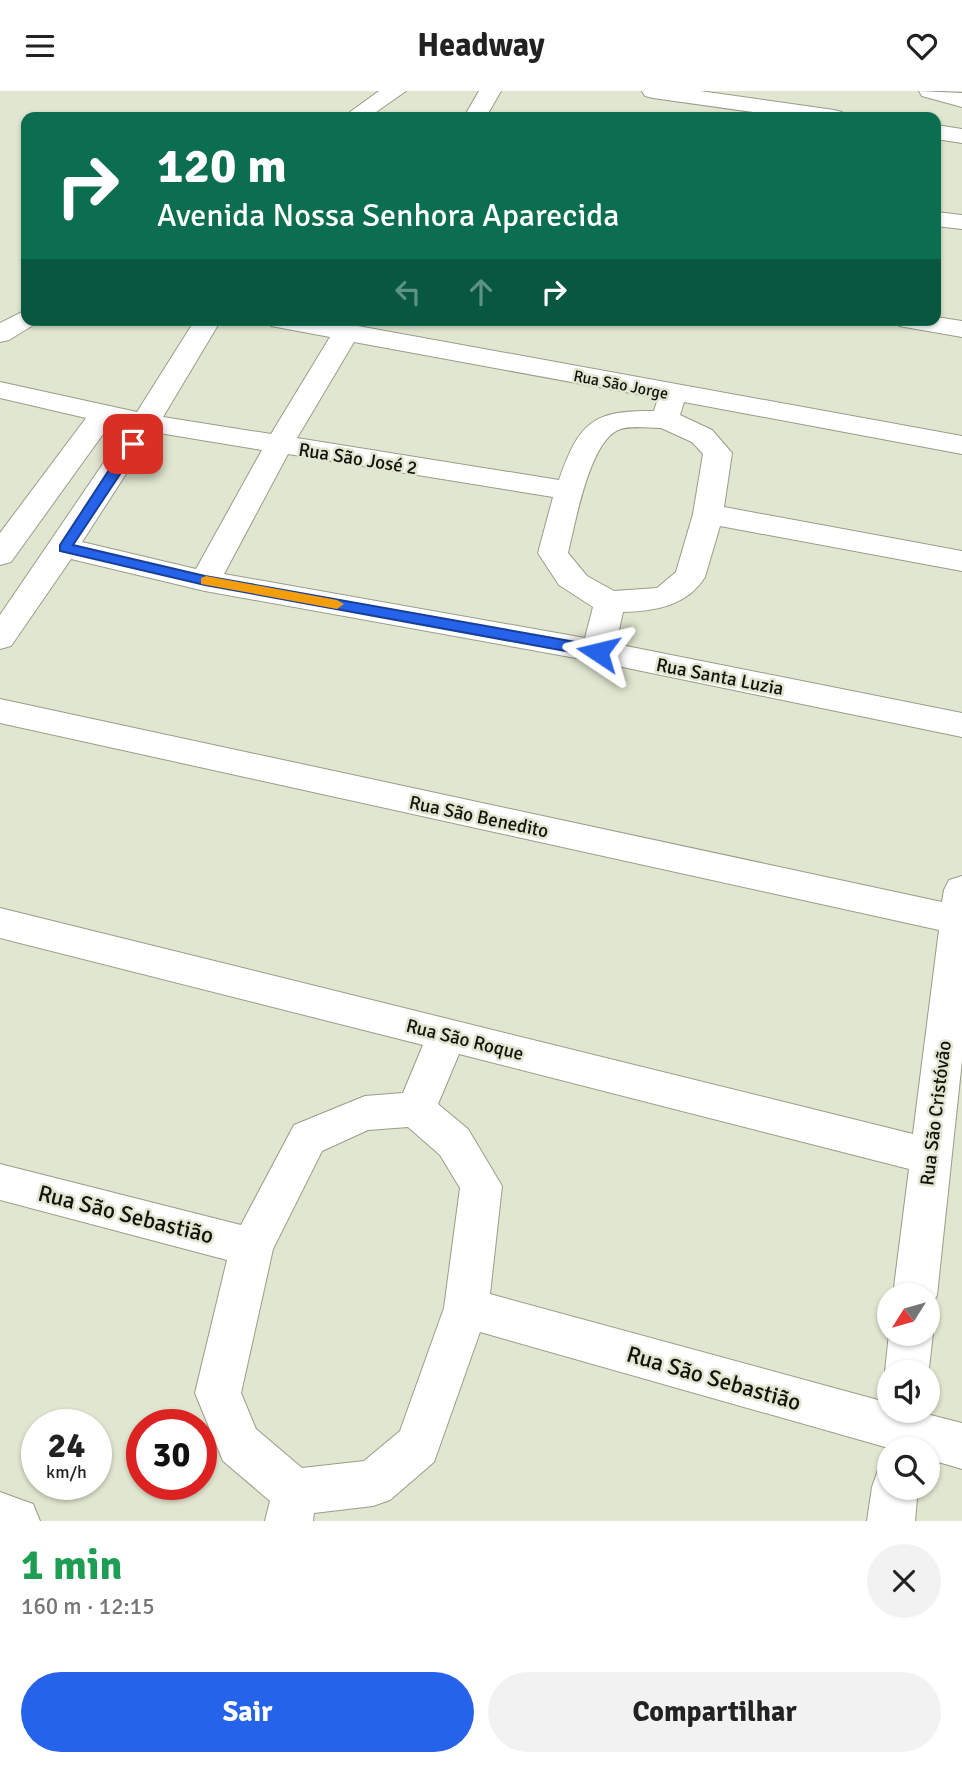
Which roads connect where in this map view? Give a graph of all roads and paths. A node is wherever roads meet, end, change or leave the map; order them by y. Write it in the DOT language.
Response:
graph roads {
  1 [pos="395,91"];
  2 [pos="490,91"];
  3 [pos="653,91"];
  4 [pos="930,91"];
  5 [pos="962,100"];
  6 [pos="367,112"];
  7 [pos="478,112"];
  8 [pos="766,112"];
  9 [pos="941,133"];
  10 [pos="962,136"];
  11 [pos="941,220"];
  12 [pos="962,222"];
  13 [pos="21,321"];
  14 [pos="204,326"];
  15 [pos="313,326"];
  16 [pos="940,326"];
  17 [pos="962,330"];
  18 [pos="346,332"];
  19 [pos="0,334"];
  20 [pos="0,390"];
  21 [pos="669,407"];
  22 [pos="103,414"];
  23 [pos="147,423"];
  24 [pos="279,445"];
  25 [pos="962,445"];
  26 [pos="570,491"];
  27 [pos="708,514"];
  28 [pos="65,548"];
  29 [pos="0,555"];
  30 [pos="962,561"];
  31 [pos="205,581"];
  32 [pos="610,602"];
  33 [pos="0,639"];
  34 [pos="598,652"];
  35 [pos="0,711"];
  36 [pos="962,725"];
  37 [pos="960,905"];
  38 [pos="0,923"];
  39 [pos="447,1035"];
  40 [pos="416,1109"];
  41 [pos="930,1156"];
  42 [pos="0,1182"];
  43 [pos="252,1247"];
  44 [pos="916,1283"];
  45 [pos="466,1308"];
  46 [pos="901,1430"];
  47 [pos="962,1446"];
  48 [pos="893,1500"];
  49 [pos="292,1507"];
  50 [pos="0,1516"];
  51 [pos="16,1521"];
  52 [pos="891,1521"];
  1 -- 6 [label="street"];
  2 -- 7 [label="street"];
  3 -- 8 [label="street"];
  4 -- 5 [label="street"];
  9 -- 10 [label="street"];
  11 -- 12 [label="street"];
  13 -- 19 [label="street"];
  14 -- 23 [label="street"];
  15 -- 18 [label="street, Rua São Jorge"];
  16 -- 17 [label="street"];
  18 -- 21 [label="street, Rua São Jorge"];
  18 -- 24 [label="street"];
  20 -- 22 [label="street, Rua São José 2"];
  21 -- 25 [label="street, Rua São Jorge"];
  21 -- 26 [label="street"];
  21 -- 27 [label="street"];
  22 -- 23 [label="street, Rua São José 2"];
  22 -- 29 [label="street"];
  23 -- 24 [label="street, Rua São José 2"];
  23 -- 28 [label="street"];
  24 -- 26 [label="street, Rua São José 2"];
  24 -- 31 [label="street"];
  26 -- 32 [label="street"];
  27 -- 30 [label="street"];
  27 -- 32 [label="street"];
  28 -- 31 [label="street, Rua Santa Luzia"];
  28 -- 33 [label="street"];
  31 -- 34 [label="street, Rua Santa Luzia"];
  32 -- 34 [label="street"];
  34 -- 36 [label="street, Rua Santa Luzia"];
  35 -- 37 [label="street, Rua São Benedito"];
  37 -- 41 [label="street, Rua São Cristóvão"];
  38 -- 39 [label="street, Rua São Roque"];
  39 -- 40 [label="street"];
  39 -- 41 [label="street, Rua São Roque"];
  40 -- 43 [label="street"];
  40 -- 45 [label="street"];
  41 -- 44 [label="street, Rua São Cristóvão"];
  42 -- 43 [label="street, Rua São Sebastião"];
  43 -- 49 [label="street"];
  45 -- 46 [label="street, Rua São Sebastião"];
  45 -- 49 [label="street"];
  46 -- 47 [label="street, Rua São Sebastião"];
  48 -- 52 [label="street"];
  50 -- 51 [label="street"];
}
